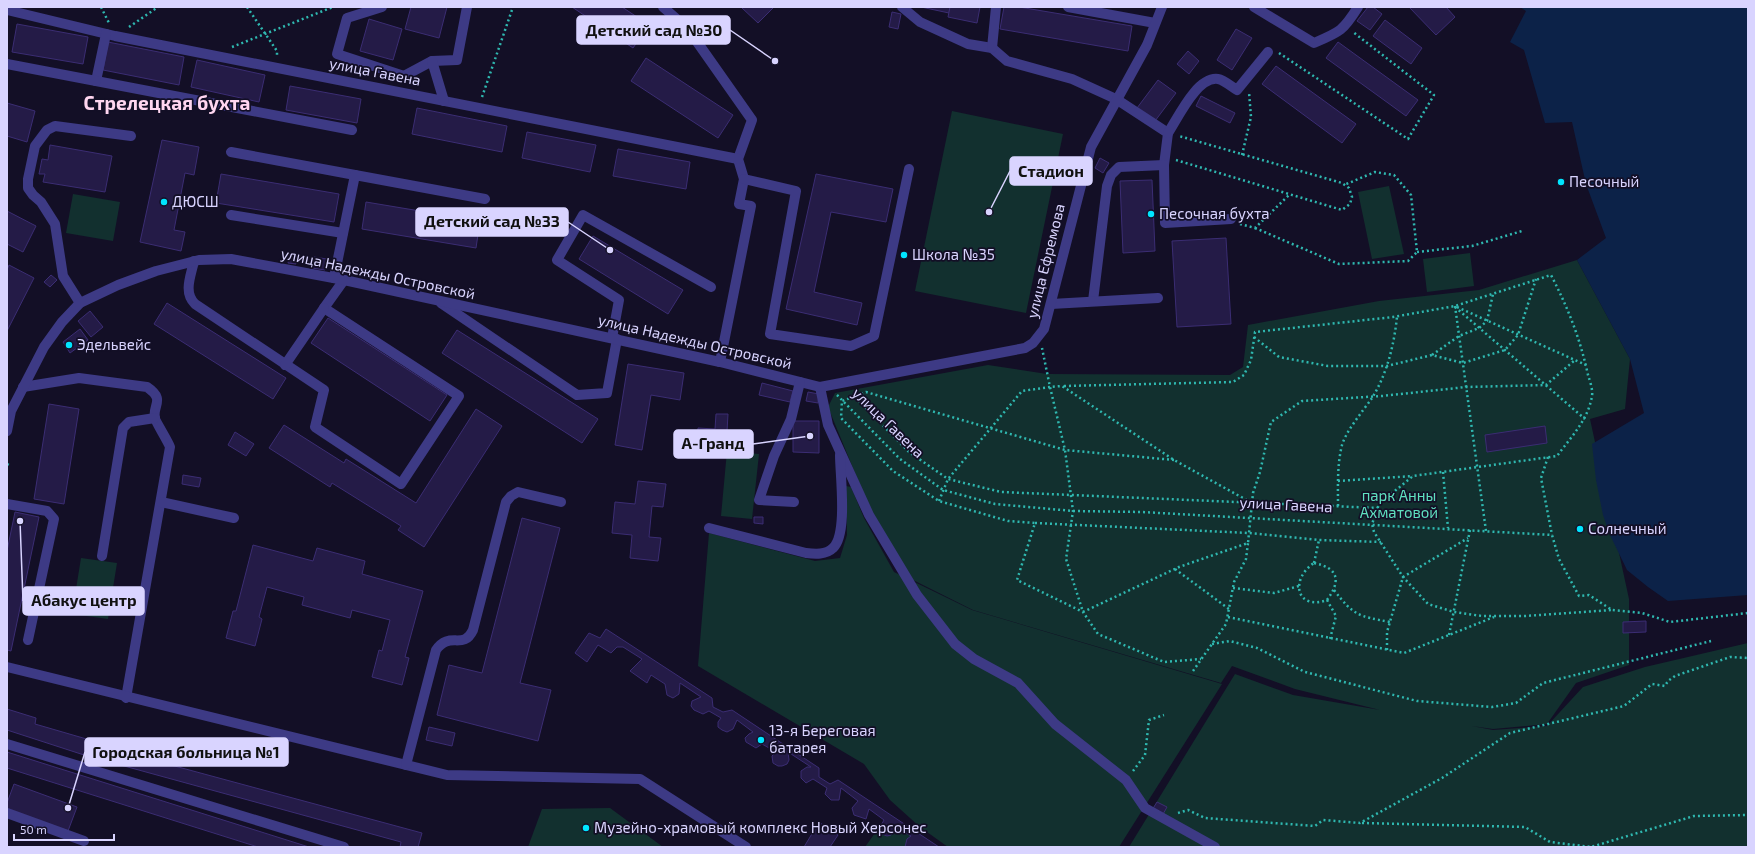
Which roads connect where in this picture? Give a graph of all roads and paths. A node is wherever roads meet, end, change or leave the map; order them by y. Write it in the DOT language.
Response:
graph roads {
  1 [pos="101,7"];
  2 [pos="158,7"];
  3 [pos="247,7"];
  4 [pos="329,7"];
  5 [pos="333,7"];
  6 [pos="382,7"];
  7 [pos="467,7"];
  8 [pos="513,7"];
  9 [pos="663,7"];
  10 [pos="902,7"];
  11 [pos="996,7"];
  12 [pos="1068,7"];
  13 [pos="1162,7"];
  14 [pos="1254,7"];
  15 [pos="1358,7"];
  16 [pos="7,10"];
  17 [pos="1155,23"];
  18 [pos="1346,26"];
  19 [pos="265,34"];
  20 [pos="110,35"];
  21 [pos="992,48"];
  22 [pos="1268,52"];
  23 [pos="1281,52"];
  24 [pos="212,55"];
  25 [pos="432,61"];
  26 [pos="7,64"];
  27 [pos="278,68"];
  28 [pos="96,81"];
  29 [pos="1241,85"];
  30 [pos="1116,99"];
  31 [pos="444,101"];
  32 [pos="478,107"];
  33 [pos="352,130"];
  34 [pos="1168,134"];
  35 [pos="131,136"];
  36 [pos="231,152"];
  37 [pos="1242,155"];
  38 [pos="738,158"];
  39 [pos="1165,160"];
  40 [pos="909,169"];
  41 [pos="355,176"];
  42 [pos="744,179"];
  43 [pos="1344,185"];
  44 [pos="1289,195"];
  45 [pos="485,199"];
  46 [pos="231,215"];
  47 [pos="1231,219"];
  48 [pos="1255,228"];
  49 [pos="1522,231"];
  50 [pos="343,234"];
  51 [pos="1418,252"];
  52 [pos="194,261"];
  53 [pos="339,279"];
  54 [pos="1536,280"];
  55 [pos="711,287"];
  56 [pos="1493,294"];
  57 [pos="1158,298"];
  58 [pos="436,300"];
  59 [pos="1093,301"];
  60 [pos="80,303"];
  61 [pos="1051,304"];
  62 [pos="1455,306"];
  63 [pos="324,308"];
  64 [pos="1397,317"];
  65 [pos="1487,321"];
  66 [pos="1480,328"];
  67 [pos="1518,334"];
  68 [pos="1459,336"];
  69 [pos="1040,337"];
  70 [pos="1254,337"];
  71 [pos="615,339"];
  72 [pos="1505,350"];
  73 [pos="1432,355"];
  74 [pos="1575,360"];
  75 [pos="720,362"];
  76 [pos="1462,363"];
  77 [pos="285,364"];
  78 [pos="1586,365"];
  79 [pos="1387,366"];
  80 [pos="800,382"];
  81 [pos="1546,385"];
  82 [pos="825,386"];
  83 [pos="1062,386"];
  84 [pos="23,387"];
  85 [pos="1050,387"];
  86 [pos="1466,387"];
  87 [pos="855,397"];
  88 [pos="1373,397"];
  89 [pos="842,401"];
  90 [pos="155,418"];
  91 [pos="1585,418"];
  92 [pos="990,429"];
  93 [pos="7,431"];
  94 [pos="840,450"];
  95 [pos="1065,450"];
  96 [pos="1548,457"];
  97 [pos="1174,460"];
  98 [pos="1477,467"];
  99 [pos="1443,472"];
  100 [pos="1413,476"];
  101 [pos="948,479"];
  102 [pos="1338,481"];
  103 [pos="944,490"];
  104 [pos="1071,495"];
  105 [pos="938,501"];
  106 [pos="160,502"];
  107 [pos="560,502"];
  108 [pos="794,502"];
  109 [pos="1252,503"];
  110 [pos="7,504"];
  111 [pos="1338,506"];
  112 [pos="1378,508"];
  113 [pos="1073,511"];
  114 [pos="234,518"];
  115 [pos="1251,518"];
  116 [pos="1035,523"];
  117 [pos="1071,524"];
  118 [pos="1372,524"];
  119 [pos="709,528"];
  120 [pos="1448,528"];
  121 [pos="1470,530"];
  122 [pos="1486,531"];
  123 [pos="1249,533"];
  124 [pos="1552,535"];
  125 [pos="1468,538"];
  126 [pos="1318,540"];
  127 [pos="1381,542"];
  128 [pos="1248,543"];
  129 [pos="102,556"];
  130 [pos="1314,563"];
  131 [pos="1175,569"];
  132 [pos="1403,577"];
  133 [pos="1299,586"];
  134 [pos="1233,588"];
  135 [pos="1333,590"];
  136 [pos="1327,600"];
  137 [pos="1229,609"];
  138 [pos="1612,610"];
  139 [pos="1083,612"];
  140 [pos="1454,612"];
  141 [pos="1748,614"];
  142 [pos="1496,616"];
  143 [pos="1228,617"];
  144 [pos="1390,622"];
  145 [pos="1449,635"];
  146 [pos="1330,639"];
  147 [pos="28,640"];
  148 [pos="1711,641"];
  149 [pos="1212,644"];
  150 [pos="1387,650"];
  151 [pos="1748,658"];
  152 [pos="1201,660"];
  153 [pos="7,667"];
  154 [pos="1193,671"];
  155 [pos="126,698"];
  156 [pos="1164,715"];
  157 [pos="7,744"];
  158 [pos="406,765"];
  159 [pos="1126,780"];
  160 [pos="7,813"];
  161 [pos="1748,815"];
  162 [pos="1161,818"];
  163 [pos="1360,823"];
  164 [pos="84,841"];
  165 [pos="344,847"];
  166 [pos="746,847"];
  167 [pos="1215,847"];
  1 -- 20 [label="path"];
  2 -- 20 [label="path"];
  3 -- 19 [label="path"];
  4 -- 5 [label="path"];
  4 -- 19 [label="path"];
  6 -- 25 [label="street"];
  7 -- 25 [label="street"];
  8 -- 32 [label="path"];
  9 -- 38 [label="street"];
  10 -- 21 [label="street"];
  11 -- 21 [label="street"];
  12 -- 17 [label="street"];
  13 -- 17 [label="street, улица Ефремова"];
  14 -- 18 [label="street"];
  15 -- 18 [label="street"];
  16 -- 20 [label="street, улица Гавена"];
  17 -- 30 [label="street, улица Ефремова"];
  18 -- 23 [label="path"];
  19 -- 24 [label="path"];
  19 -- 27 [label="path"];
  20 -- 24 [label="street, улица Гавена"];
  20 -- 28 [label="street"];
  21 -- 30 [label="street"];
  22 -- 29 [label="street"];
  24 -- 27 [label="street, улица Гавена"];
  25 -- 31 [label="street"];
  26 -- 28 [label="street"];
  27 -- 31 [label="street, улица Гавена"];
  28 -- 33 [label="street"];
  29 -- 34 [label="street"];
  29 -- 37 [label="path"];
  30 -- 34 [label="street"];
  30 -- 61 [label="street, улица Ефремова"];
  31 -- 32 [label="street, улица Гавена"];
  32 -- 38 [label="street, улица Гавена"];
  34 -- 37 [label="path"];
  34 -- 39 [label="street"];
  35 -- 60 [label="street"];
  36 -- 41 [label="street"];
  37 -- 43 [label="path"];
  38 -- 42 [label="street"];
  39 -- 44 [label="path"];
  39 -- 47 [label="street"];
  39 -- 59 [label="street"];
  40 -- 42 [label="street"];
  41 -- 45 [label="street"];
  41 -- 50 [label="street"];
  42 -- 75 [label="street"];
  43 -- 44 [label="path"];
  43 -- 51 [label="path"];
  44 -- 48 [label="path"];
  46 -- 50 [label="street"];
  47 -- 48 [label="path"];
  48 -- 51 [label="path"];
  49 -- 51 [label="path"];
  50 -- 53 [label="street"];
  52 -- 53 [label="street, улица Надежды Островской"];
  52 -- 60 [label="street, улица Надежды Островской"];
  52 -- 77 [label="street"];
  53 -- 58 [label="street, улица Надежды Островской"];
  53 -- 63 [label="street"];
  54 -- 56 [label="path"];
  54 -- 67 [label="path"];
  54 -- 78 [label="path"];
  55 -- 71 [label="street"];
  56 -- 62 [label="path"];
  56 -- 65 [label="path"];
  57 -- 59 [label="street"];
  58 -- 71 [label="street, улица Надежды Островской"];
  58 -- 71 [label="street"];
  59 -- 61 [label="street"];
  60 -- 84 [label="street, улица Надежды Островской"];
  61 -- 69 [label="street, улица Ефремова"];
  62 -- 64 [label="path"];
  62 -- 65 [label="path"];
  62 -- 66 [label="path"];
  62 -- 68 [label="path"];
  63 -- 77 [label="street"];
  63 -- 77 [label="street"];
  64 -- 70 [label="path"];
  64 -- 79 [label="path"];
  65 -- 66 [label="path"];
  65 -- 67 [label="path"];
  66 -- 68 [label="path"];
  66 -- 72 [label="path"];
  67 -- 72 [label="path"];
  67 -- 74 [label="path"];
  68 -- 73 [label="path"];
  68 -- 76 [label="path"];
  69 -- 82 [label="street, улица Ефремова"];
  69 -- 85 [label="path"];
  70 -- 79 [label="path"];
  70 -- 83 [label="path"];
  71 -- 75 [label="street, улица Надежды Островской"];
  72 -- 76 [label="path"];
  72 -- 81 [label="path"];
  73 -- 76 [label="path"];
  73 -- 79 [label="path"];
  74 -- 78 [label="path"];
  74 -- 81 [label="path"];
  75 -- 80 [label="street, улица Надежды Островской"];
  76 -- 86 [label="path"];
  78 -- 91 [label="path"];
  79 -- 88 [label="path"];
  80 -- 82 [label="street, улица Надежды Островской"];
  80 -- 108 [label="street"];
  81 -- 86 [label="path"];
  81 -- 91 [label="path"];
  82 -- 89 [label="path, улица Гавена"];
  82 -- 94 [label="street"];
  83 -- 85 [label="path"];
  83 -- 97 [label="path"];
  84 -- 90 [label="street"];
  84 -- 93 [label="street, улица Надежды Островской"];
  85 -- 92 [label="path"];
  85 -- 95 [label="path"];
  86 -- 88 [label="path"];
  86 -- 98 [label="path"];
  87 -- 89 [label="path"];
  87 -- 92 [label="path"];
  87 -- 101 [label="path"];
  88 -- 102 [label="path"];
  88 -- 109 [label="path"];
  89 -- 103 [label="path, улица Гавена"];
  89 -- 105 [label="path"];
  90 -- 106 [label="street"];
  90 -- 129 [label="street"];
  91 -- 96 [label="path"];
  92 -- 95 [label="path"];
  92 -- 101 [label="path"];
  94 -- 119 [label="street"];
  94 -- 159 [label="street"];
  95 -- 97 [label="path"];
  95 -- 104 [label="path"];
  96 -- 98 [label="path"];
  96 -- 124 [label="path"];
  97 -- 109 [label="path"];
  98 -- 99 [label="path"];
  98 -- 122 [label="path"];
  99 -- 100 [label="path"];
  99 -- 120 [label="path"];
  100 -- 102 [label="path"];
  100 -- 112 [label="path"];
  101 -- 103 [label="path"];
  101 -- 104 [label="path"];
  102 -- 111 [label="path"];
  103 -- 105 [label="path"];
  103 -- 113 [label="path, улица Гавена"];
  104 -- 109 [label="path"];
  104 -- 113 [label="path"];
  105 -- 116 [label="path"];
  106 -- 114 [label="street"];
  106 -- 155 [label="street"];
  107 -- 158 [label="street"];
  109 -- 111 [label="path"];
  109 -- 115 [label="path"];
  110 -- 147 [label="street"];
  111 -- 112 [label="path"];
  112 -- 118 [label="path"];
  113 -- 115 [label="path, улица Гавена"];
  113 -- 117 [label="path"];
  115 -- 118 [label="path, улица Гавена"];
  115 -- 123 [label="path"];
  116 -- 117 [label="path"];
  116 -- 139 [label="path"];
  117 -- 123 [label="path"];
  117 -- 139 [label="path"];
  118 -- 120 [label="path, улица Гавена"];
  118 -- 127 [label="path"];
  120 -- 121 [label="path, улица Гавена"];
  121 -- 122 [label="path, улица Гавена"];
  121 -- 125 [label="path"];
  122 -- 124 [label="path, улица Гавена"];
  123 -- 126 [label="path"];
  123 -- 128 [label="path"];
  124 -- 138 [label="path"];
  125 -- 132 [label="path"];
  125 -- 140 [label="path"];
  126 -- 127 [label="path"];
  126 -- 130 [label="path"];
  127 -- 132 [label="path"];
  128 -- 131 [label="path"];
  128 -- 134 [label="path"];
  130 -- 133 [label="path"];
  130 -- 135 [label="path"];
  131 -- 137 [label="path"];
  131 -- 139 [label="path"];
  132 -- 140 [label="path"];
  132 -- 144 [label="path"];
  133 -- 134 [label="path"];
  133 -- 136 [label="path"];
  134 -- 137 [label="path"];
  135 -- 136 [label="path"];
  135 -- 144 [label="path"];
  136 -- 146 [label="path"];
  137 -- 143 [label="path"];
  138 -- 141 [label="path"];
  138 -- 142 [label="path"];
  139 -- 152 [label="path"];
  140 -- 142 [label="path"];
  140 -- 145 [label="path"];
  142 -- 145 [label="path"];
  143 -- 146 [label="path"];
  143 -- 149 [label="path"];
  144 -- 150 [label="path"];
  145 -- 150 [label="path"];
  146 -- 150 [label="path"];
  148 -- 149 [label="path"];
  149 -- 152 [label="path"];
  151 -- 163 [label="path"];
  152 -- 154 [label="path"];
  153 -- 155 [label="street"];
  155 -- 158 [label="street"];
  156 -- 159 [label="path"];
  157 -- 165 [label="street"];
  158 -- 166 [label="street"];
  159 -- 162 [label="street"];
  160 -- 164 [label="street"];
  161 -- 163 [label="path"];
  162 -- 163 [label="path"];
  162 -- 167 [label="street"];
}
